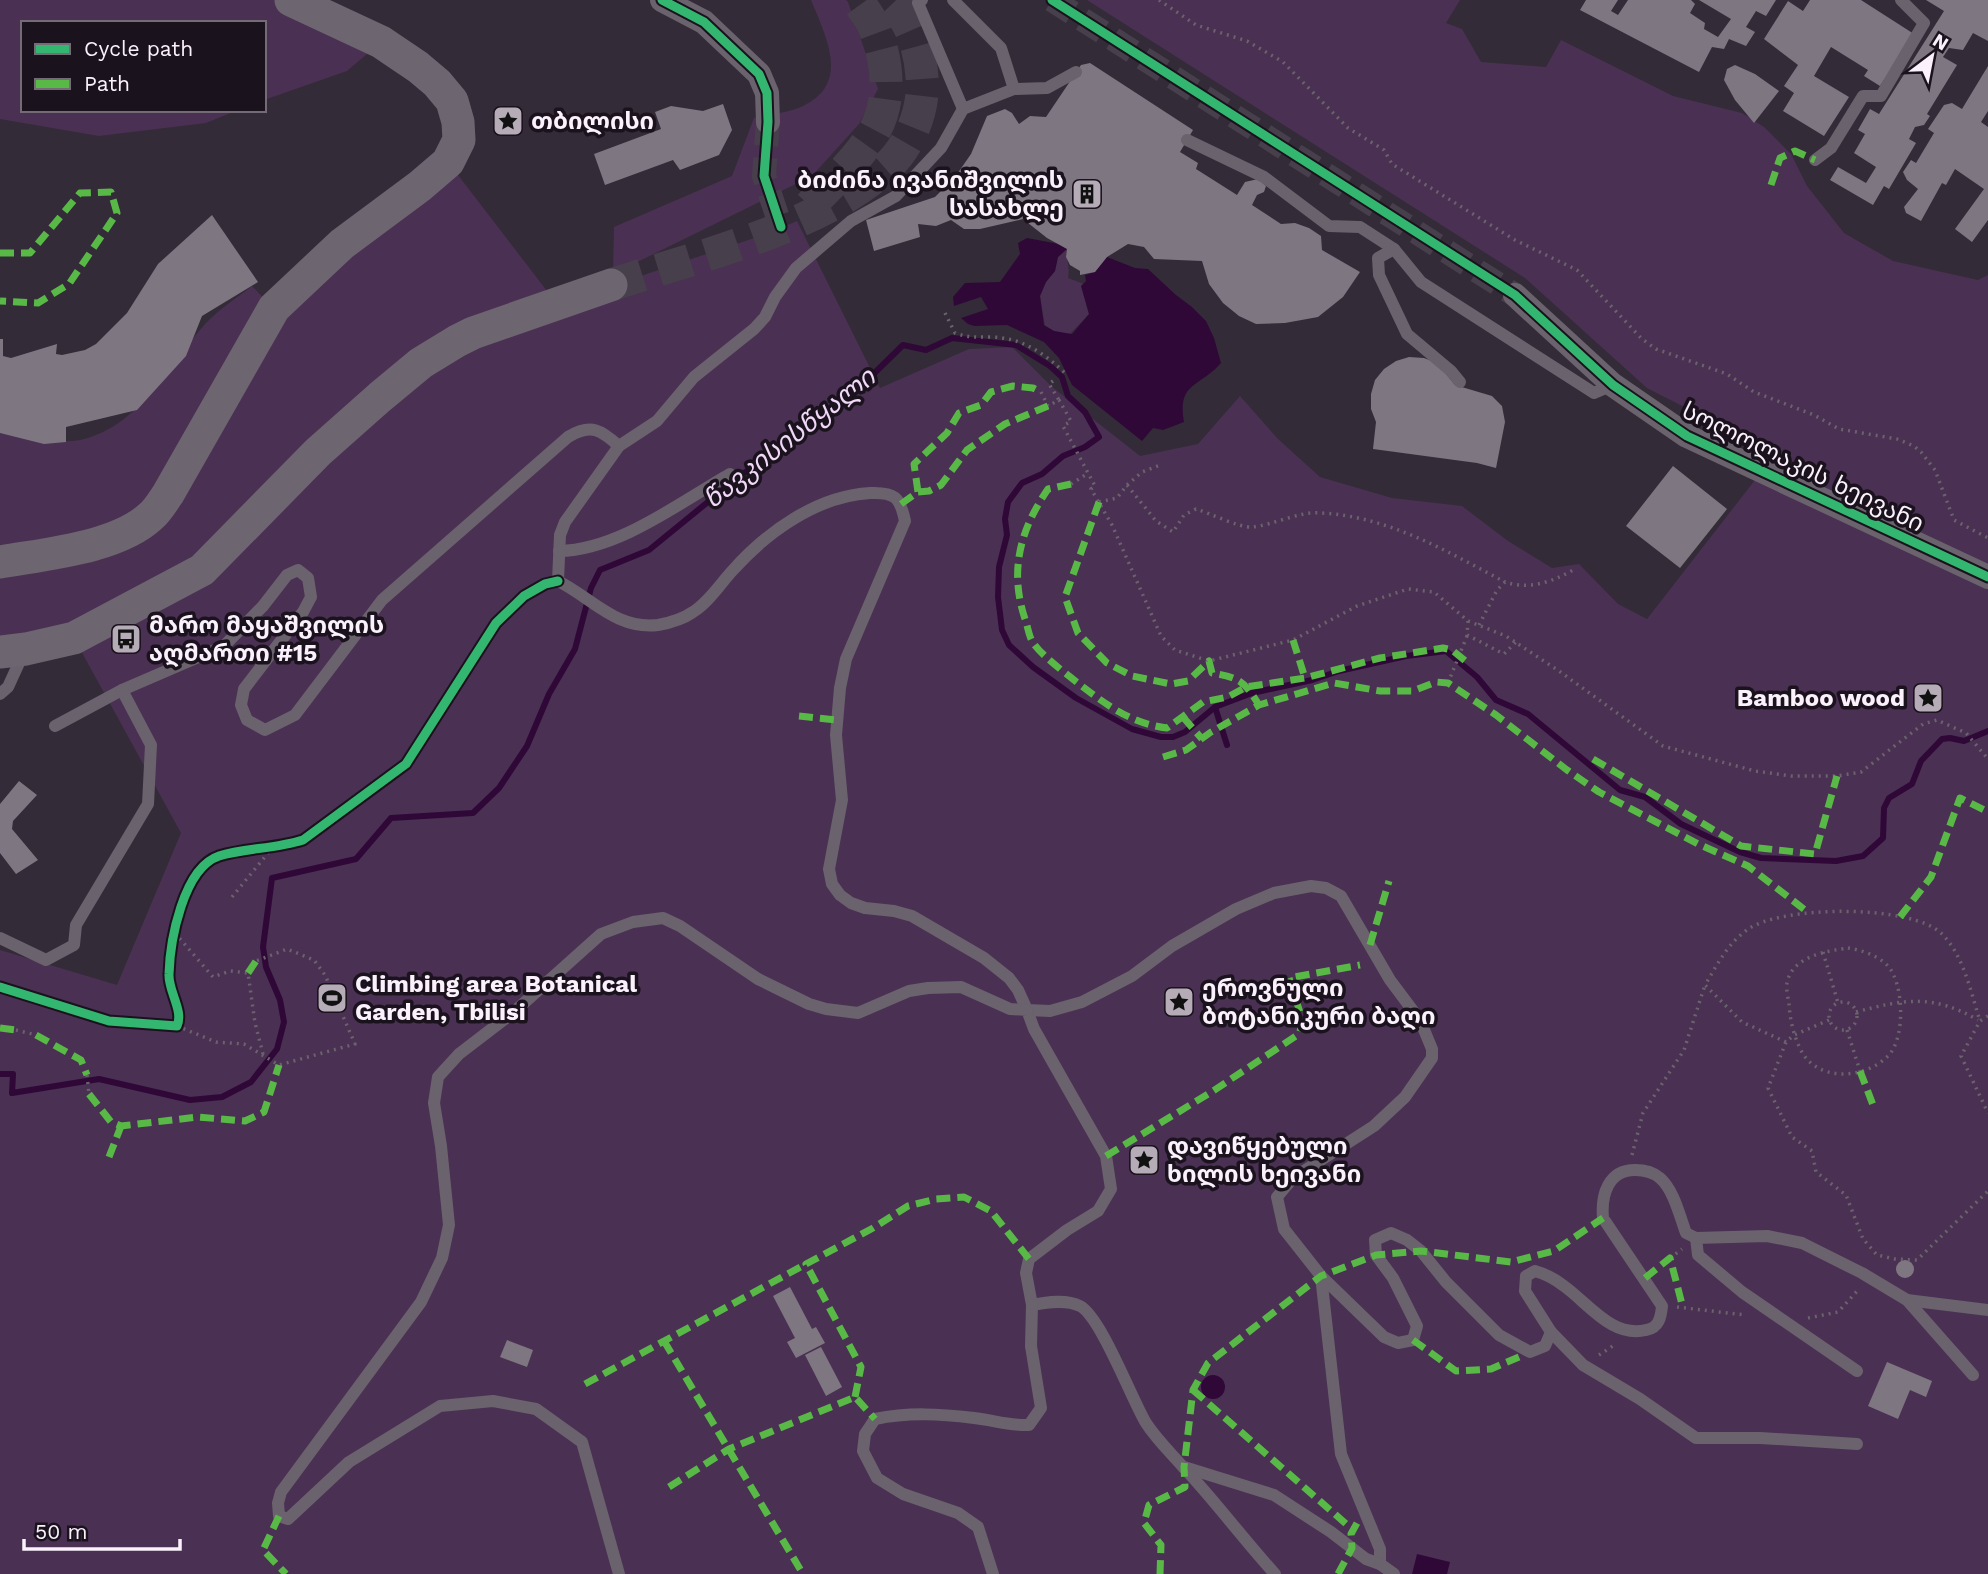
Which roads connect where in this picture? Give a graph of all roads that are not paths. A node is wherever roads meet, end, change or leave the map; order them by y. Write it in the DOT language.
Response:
graph roads {
  1 [pos="291,0"];
  2 [pos="662,0"];
  3 [pos="922,0"];
  4 [pos="953,0"];
  5 [pos="1901,0"];
  6 [pos="1076,72"];
  7 [pos="1014,89"];
  8 [pos="963,109"];
  9 [pos="768,122"];
  10 [pos="1187,139"];
  11 [pos="1815,160"];
  12 [pos="1394,249"];
  13 [pos="611,285"];
  14 [pos="1515,295"];
  15 [pos="1460,382"];
  16 [pos="1613,385"];
  17 [pos="619,446"];
  18 [pos="730,474"];
  19 [pos="559,551"];
  20 [pos="0,562"];
  21 [pos="1988,577"];
  22 [pos="13,650"];
  23 [pos="122,690"];
  24 [pos="0,694"];
  25 [pos="55,726"];
  26 [pos="0,938"];
  27 [pos="1027,1010"];
  28 [pos="1696,1238"];
  29 [pos="1321,1276"];
  30 [pos="1906,1300"];
  31 [pos="1032,1305"];
  32 [pos="1988,1310"];
  33 [pos="1551,1332"];
  34 [pos="1857,1371"];
  35 [pos="1973,1376"];
  36 [pos="1857,1444"];
  37 [pos="1184,1467"];
  38 [pos="1380,1564"];
  39 [pos="619,1574"];
  40 [pos="993,1574"];
  41 [pos="1275,1574"];
  42 [pos="1394,1574"];
  1 -- 20 [label="main road"];
  2 -- 9 [label="street"];
  3 -- 8 [label="lane"];
  4 -- 7 [label="lane"];
  5 -- 11 [label="lane"];
  6 -- 7 [label="lane"];
  7 -- 8 [label="lane"];
  8 -- 17 [label="lane"];
  10 -- 12 [label="lane"];
  12 -- 15 [label="lane"];
  12 -- 16 [label="lane"];
  13 -- 22 [label="main road"];
  14 -- 16 [label="street, სოლოლაკის ხეივანი"];
  16 -- 21 [label="street, სოლოლაკის ხეივანი"];
  17 -- 19 [label="lane"];
  17 -- 23 [label="lane"];
  18 -- 19 [label="lane"];
  19 -- 27 [label="lane"];
  22 -- 24 [label="lane"];
  23 -- 25 [label="lane"];
  23 -- 26 [label="lane"];
  27 -- 29 [label="lane"];
  27 -- 31 [label="lane"];
  27 -- 39 [label="lane"];
  28 -- 30 [label="lane"];
  28 -- 33 [label="lane"];
  28 -- 34 [label="lane"];
  29 -- 33 [label="lane"];
  29 -- 38 [label="lane"];
  30 -- 32 [label="lane"];
  30 -- 35 [label="lane"];
  31 -- 37 [label="lane"];
  31 -- 40 [label="lane"];
  33 -- 36 [label="lane"];
  37 -- 38 [label="lane"];
  37 -- 41 [label="lane"];
  38 -- 42 [label="lane"];
}
